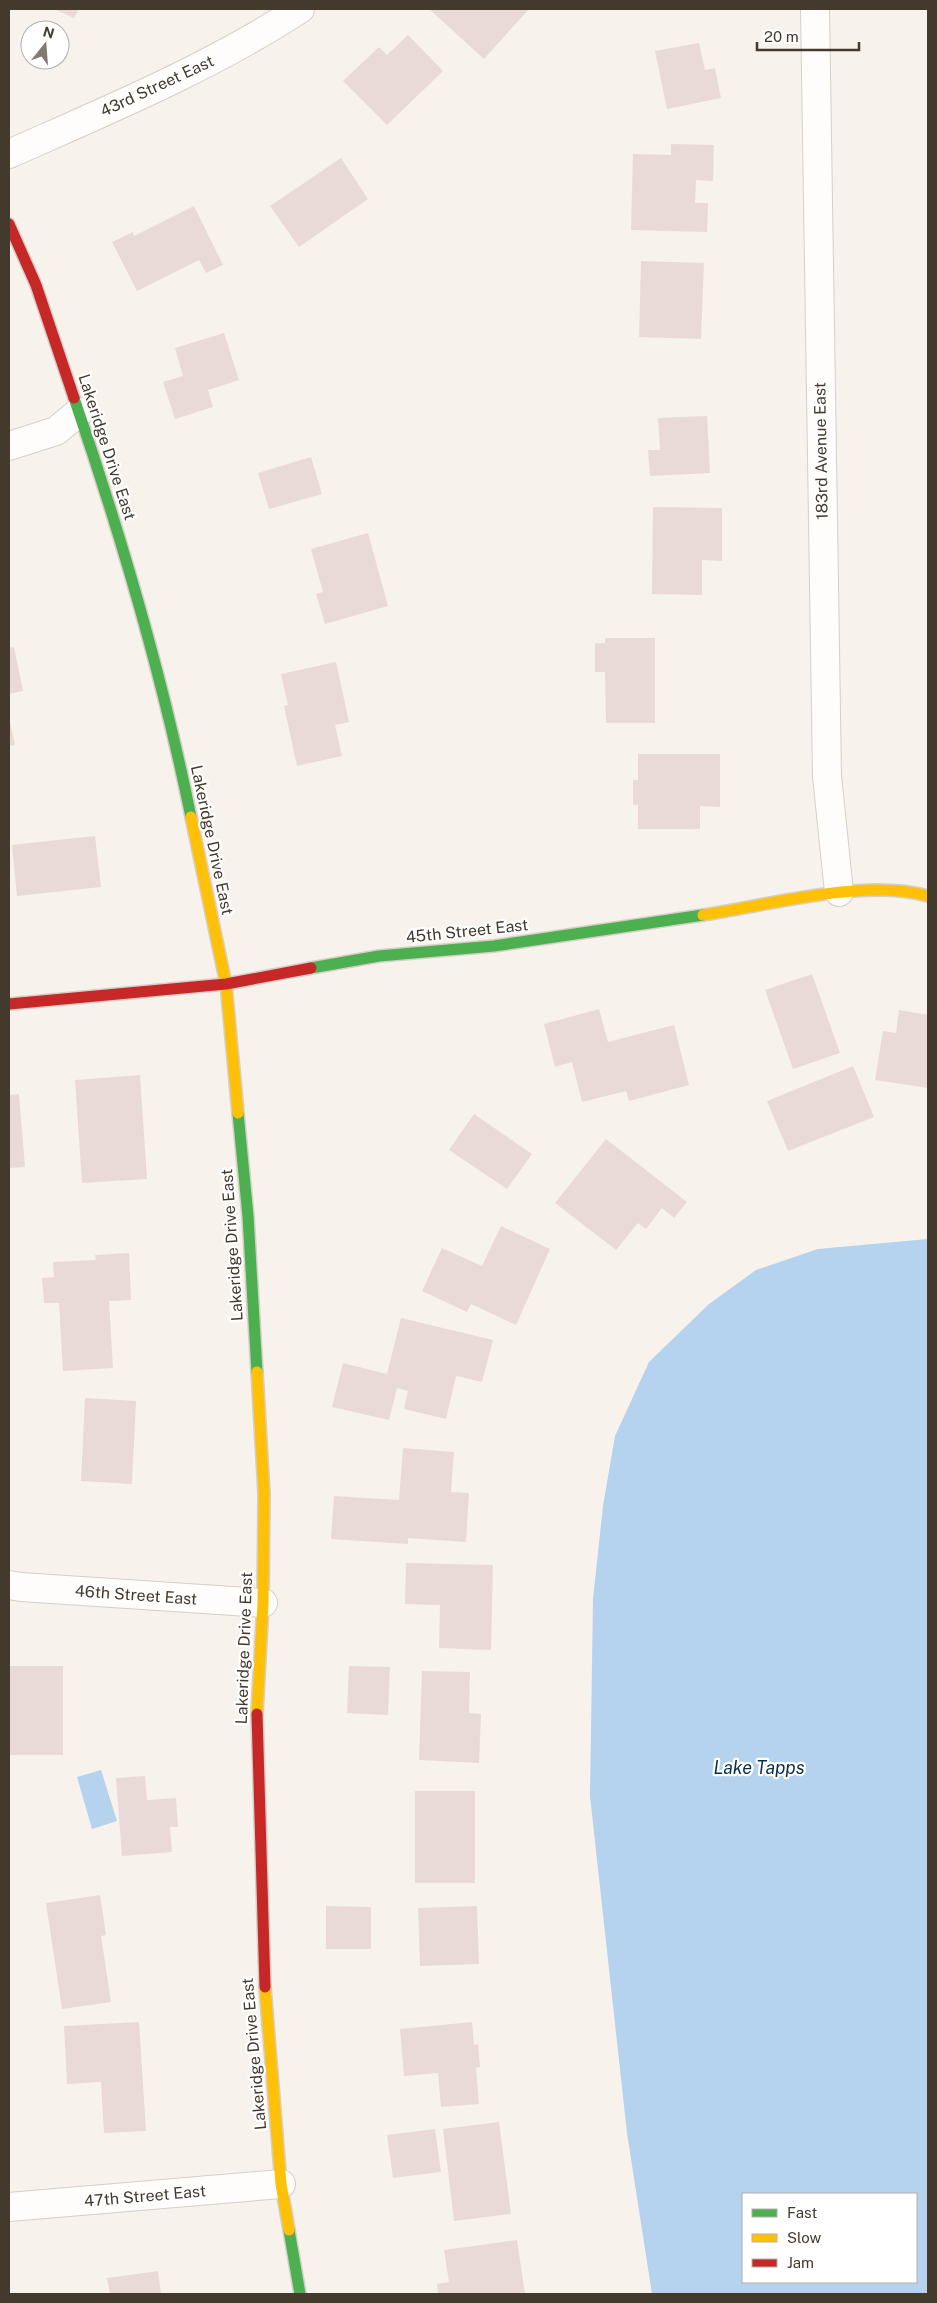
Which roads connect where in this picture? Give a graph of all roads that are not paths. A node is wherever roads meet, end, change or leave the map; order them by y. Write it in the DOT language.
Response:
graph roads {
  1 [pos="300,9"];
  2 [pos="815,9"];
  3 [pos="9,154"];
  4 [pos="9,224"];
  5 [pos="80,412"];
  6 [pos="9,446"];
  7 [pos="839,892"];
  8 [pos="928,896"];
  9 [pos="226,984"];
  10 [pos="9,1004"];
  11 [pos="9,1585"];
  12 [pos="263,1602"];
  13 [pos="281,2184"];
  14 [pos="9,2207"];
  15 [pos="300,2294"];
  1 -- 3 [label="street, 43rd Street East"];
  2 -- 7 [label="street, 183rd Avenue East"];
  4 -- 5 [label="street, Lakeridge Drive East"];
  5 -- 6 [label="street"];
  5 -- 9 [label="street, Lakeridge Drive East"];
  7 -- 8 [label="street, 45th Street East"];
  7 -- 9 [label="street, 45th Street East"];
  9 -- 10 [label="street, 45th Street East"];
  9 -- 12 [label="street, Lakeridge Drive East"];
  11 -- 12 [label="street, 46th Street East"];
  12 -- 13 [label="street, Lakeridge Drive East"];
  13 -- 14 [label="street, 47th Street East"];
  13 -- 15 [label="street, Lakeridge Drive East"];
}
